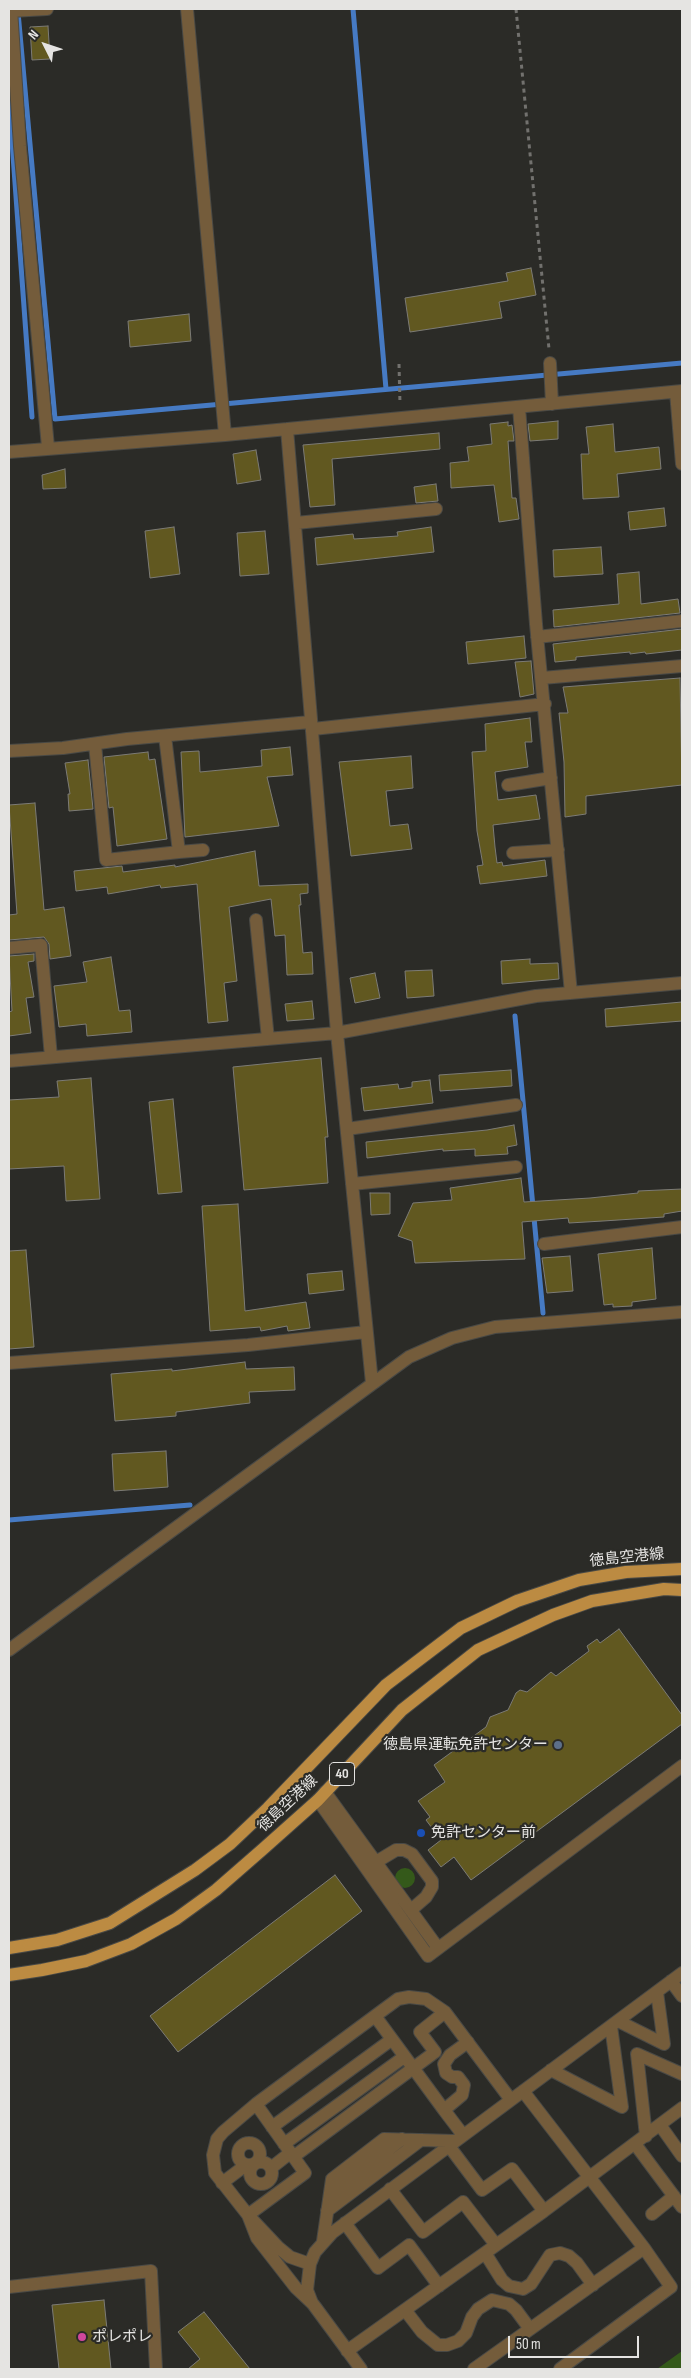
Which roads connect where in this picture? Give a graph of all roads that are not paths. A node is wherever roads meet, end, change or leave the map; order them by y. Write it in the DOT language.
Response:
graph roads {
  1 [pos="47,9"];
  2 [pos="186,9"];
  3 [pos="11,10"];
  4 [pos="15,146"];
  5 [pos="550,363"];
  6 [pos="679,392"];
  7 [pos="552,404"];
  8 [pos="519,406"];
  9 [pos="287,429"];
  10 [pos="225,435"];
  11 [pos="48,447"];
  12 [pos="9,452"];
  13 [pos="682,464"];
  14 [pos="436,509"];
  15 [pos="296,523"];
  16 [pos="682,621"];
  17 [pos="538,637"];
  18 [pos="682,666"];
  19 [pos="542,678"];
  20 [pos="545,704"];
  21 [pos="312,726"];
  22 [pos="165,736"];
  23 [pos="95,744"];
  24 [pos="9,752"];
  25 [pos="551,778"];
  26 [pos="508,785"];
  27 [pos="203,850"];
  28 [pos="558,850"];
  29 [pos="178,852"];
  30 [pos="513,853"];
  31 [pos="256,920"];
  32 [pos="9,948"];
  33 [pos="682,983"];
  34 [pos="571,993"];
  35 [pos="337,1033"];
  36 [pos="268,1039"];
  37 [pos="51,1057"];
  38 [pos="9,1061"];
  39 [pos="516,1105"];
  40 [pos="346,1129"];
  41 [pos="516,1167"];
  42 [pos="352,1184"];
  43 [pos="682,1227"];
  44 [pos="544,1244"];
  45 [pos="682,1312"];
  46 [pos="366,1332"];
  47 [pos="9,1363"];
  48 [pos="372,1383"];
  49 [pos="682,1569"];
  50 [pos="682,1590"];
  51 [pos="9,1650"];
  52 [pos="682,1766"];
  53 [pos="322,1796"];
  54 [pos="376,1862"];
  55 [pos="411,1910"];
  56 [pos="9,1948"];
  57 [pos="438,1948"];
  58 [pos="682,1973"];
  59 [pos="9,1975"];
  60 [pos="672,1981"];
  61 [pos="657,1992"];
  62 [pos="682,1996"];
  63 [pos="445,2012"];
  64 [pos="375,2016"];
  65 [pos="615,2023"];
  66 [pos="392,2040"];
  67 [pos="468,2042"];
  68 [pos="404,2056"];
  69 [pos="413,2068"];
  70 [pos="551,2070"];
  71 [pos="682,2074"];
  72 [pos="523,2091"];
  73 [pos="511,2100"];
  74 [pos="256,2104"];
  75 [pos="444,2110"];
  76 [pos="680,2114"];
  77 [pos="660,2125"];
  78 [pos="272,2127"];
  79 [pos="646,2136"];
  80 [pos="421,2140"];
  81 [pos="455,2141"];
  82 [pos="636,2144"];
  83 [pos="289,2151"];
  84 [pos="682,2156"];
  85 [pos="251,2164"];
  86 [pos="271,2168"];
  87 [pos="590,2177"];
  88 [pos="222,2183"];
  89 [pos="390,2189"];
  90 [pos="674,2196"];
  91 [pos="682,2208"];
  92 [pos="327,2211"];
  93 [pos="544,2211"];
  94 [pos="652,2214"];
  95 [pos="248,2215"];
  96 [pos="345,2223"];
  97 [pos="323,2241"];
  98 [pos="496,2245"];
  99 [pos="644,2248"];
  100 [pos="485,2253"];
  101 [pos="310,2264"];
  102 [pos="682,2279"];
  103 [pos="593,2285"];
  104 [pos="438,2286"];
  105 [pos="9,2287"];
  106 [pos="671,2287"];
  107 [pos="313,2304"];
  108 [pos="405,2310"];
  109 [pos="530,2329"];
  110 [pos="347,2350"];
  111 [pos="156,2369"];
  112 [pos="361,2369"];
  113 [pos="474,2369"];
  114 [pos="560,2369"];
  1 -- 3 [label="street"];
  2 -- 10 [label="street"];
  3 -- 4 [label="street"];
  4 -- 11 [label="street"];
  5 -- 7 [label="street"];
  6 -- 7 [label="street"];
  6 -- 13 [label="street"];
  7 -- 8 [label="street"];
  8 -- 9 [label="street"];
  8 -- 17 [label="street"];
  9 -- 10 [label="street"];
  9 -- 15 [label="street"];
  10 -- 11 [label="street"];
  11 -- 12 [label="street"];
  14 -- 15 [label="street"];
  15 -- 21 [label="street"];
  16 -- 17 [label="street"];
  17 -- 19 [label="street"];
  18 -- 19 [label="street"];
  19 -- 20 [label="street"];
  20 -- 21 [label="street"];
  20 -- 25 [label="street"];
  21 -- 22 [label="street"];
  21 -- 35 [label="street"];
  22 -- 23 [label="street"];
  22 -- 29 [label="street"];
  23 -- 24 [label="street"];
  23 -- 29 [label="street"];
  25 -- 26 [label="street"];
  25 -- 28 [label="street"];
  27 -- 29 [label="street"];
  28 -- 30 [label="street"];
  28 -- 34 [label="street"];
  31 -- 36 [label="street"];
  32 -- 37 [label="street"];
  33 -- 34 [label="street"];
  34 -- 35 [label="street"];
  35 -- 36 [label="street"];
  35 -- 40 [label="street"];
  36 -- 37 [label="street"];
  37 -- 38 [label="street"];
  39 -- 40 [label="street"];
  40 -- 42 [label="street"];
  41 -- 42 [label="street"];
  42 -- 46 [label="street"];
  43 -- 44 [label="street"];
  45 -- 48 [label="street"];
  46 -- 47 [label="street"];
  46 -- 48 [label="street"];
  48 -- 51 [label="street"];
  49 -- 56 [label="main road, 徳島空港線 / 40"];
  50 -- 53 [label="main road, 徳島空港線 / 40"];
  52 -- 57 [label="street"];
  53 -- 54 [label="street"];
  53 -- 57 [label="street"];
  53 -- 59 [label="main road, 徳島空港線 / 40"];
  54 -- 55 [label="street"];
  54 -- 55 [label="street"];
  55 -- 57 [label="street"];
  58 -- 60 [label="street"];
  60 -- 61 [label="street"];
  60 -- 62 [label="street"];
  61 -- 65 [label="street"];
  61 -- 65 [label="street"];
  63 -- 64 [label="street"];
  63 -- 67 [label="street"];
  63 -- 69 [label="street"];
  64 -- 66 [label="street"];
  64 -- 74 [label="street"];
  65 -- 70 [label="street"];
  65 -- 70 [label="street"];
  66 -- 68 [label="street"];
  66 -- 78 [label="street"];
  67 -- 73 [label="street"];
  67 -- 75 [label="street"];
  68 -- 69 [label="street"];
  68 -- 83 [label="street"];
  69 -- 75 [label="street"];
  69 -- 83 [label="street"];
  70 -- 72 [label="street"];
  71 -- 79 [label="street"];
  72 -- 73 [label="street"];
  72 -- 87 [label="street"];
  73 -- 81 [label="street"];
  74 -- 78 [label="street"];
  74 -- 88 [label="street"];
  75 -- 81 [label="street"];
  76 -- 77 [label="street"];
  77 -- 79 [label="street"];
  77 -- 84 [label="street"];
  78 -- 83 [label="street"];
  79 -- 82 [label="street"];
  80 -- 81 [label="street"];
  80 -- 92 [label="street"];
  80 -- 92 [label="street"];
  81 -- 89 [label="street"];
  81 -- 93 [label="street"];
  82 -- 87 [label="street"];
  82 -- 90 [label="street"];
  83 -- 86 [label="street"];
  83 -- 95 [label="street"];
  85 -- 86 [label="street"];
  85 -- 86 [label="street"];
  85 -- 88 [label="street"];
  87 -- 93 [label="street"];
  87 -- 99 [label="street"];
  88 -- 95 [label="street"];
  89 -- 96 [label="street"];
  89 -- 98 [label="street"];
  90 -- 91 [label="street"];
  90 -- 94 [label="street"];
  92 -- 97 [label="street"];
  93 -- 98 [label="street"];
  95 -- 101 [label="street"];
  95 -- 107 [label="street"];
  96 -- 97 [label="street"];
  96 -- 104 [label="street"];
  97 -- 101 [label="street"];
  98 -- 100 [label="street"];
  99 -- 103 [label="street"];
  99 -- 106 [label="street"];
  100 -- 103 [label="street"];
  100 -- 104 [label="street"];
  101 -- 107 [label="street"];
  102 -- 106 [label="street"];
  103 -- 109 [label="street"];
  104 -- 108 [label="street"];
  105 -- 111 [label="street"];
  106 -- 114 [label="street"];
  107 -- 110 [label="street"];
  108 -- 109 [label="street"];
  108 -- 110 [label="street"];
  109 -- 113 [label="street"];
  110 -- 112 [label="street"];
}
